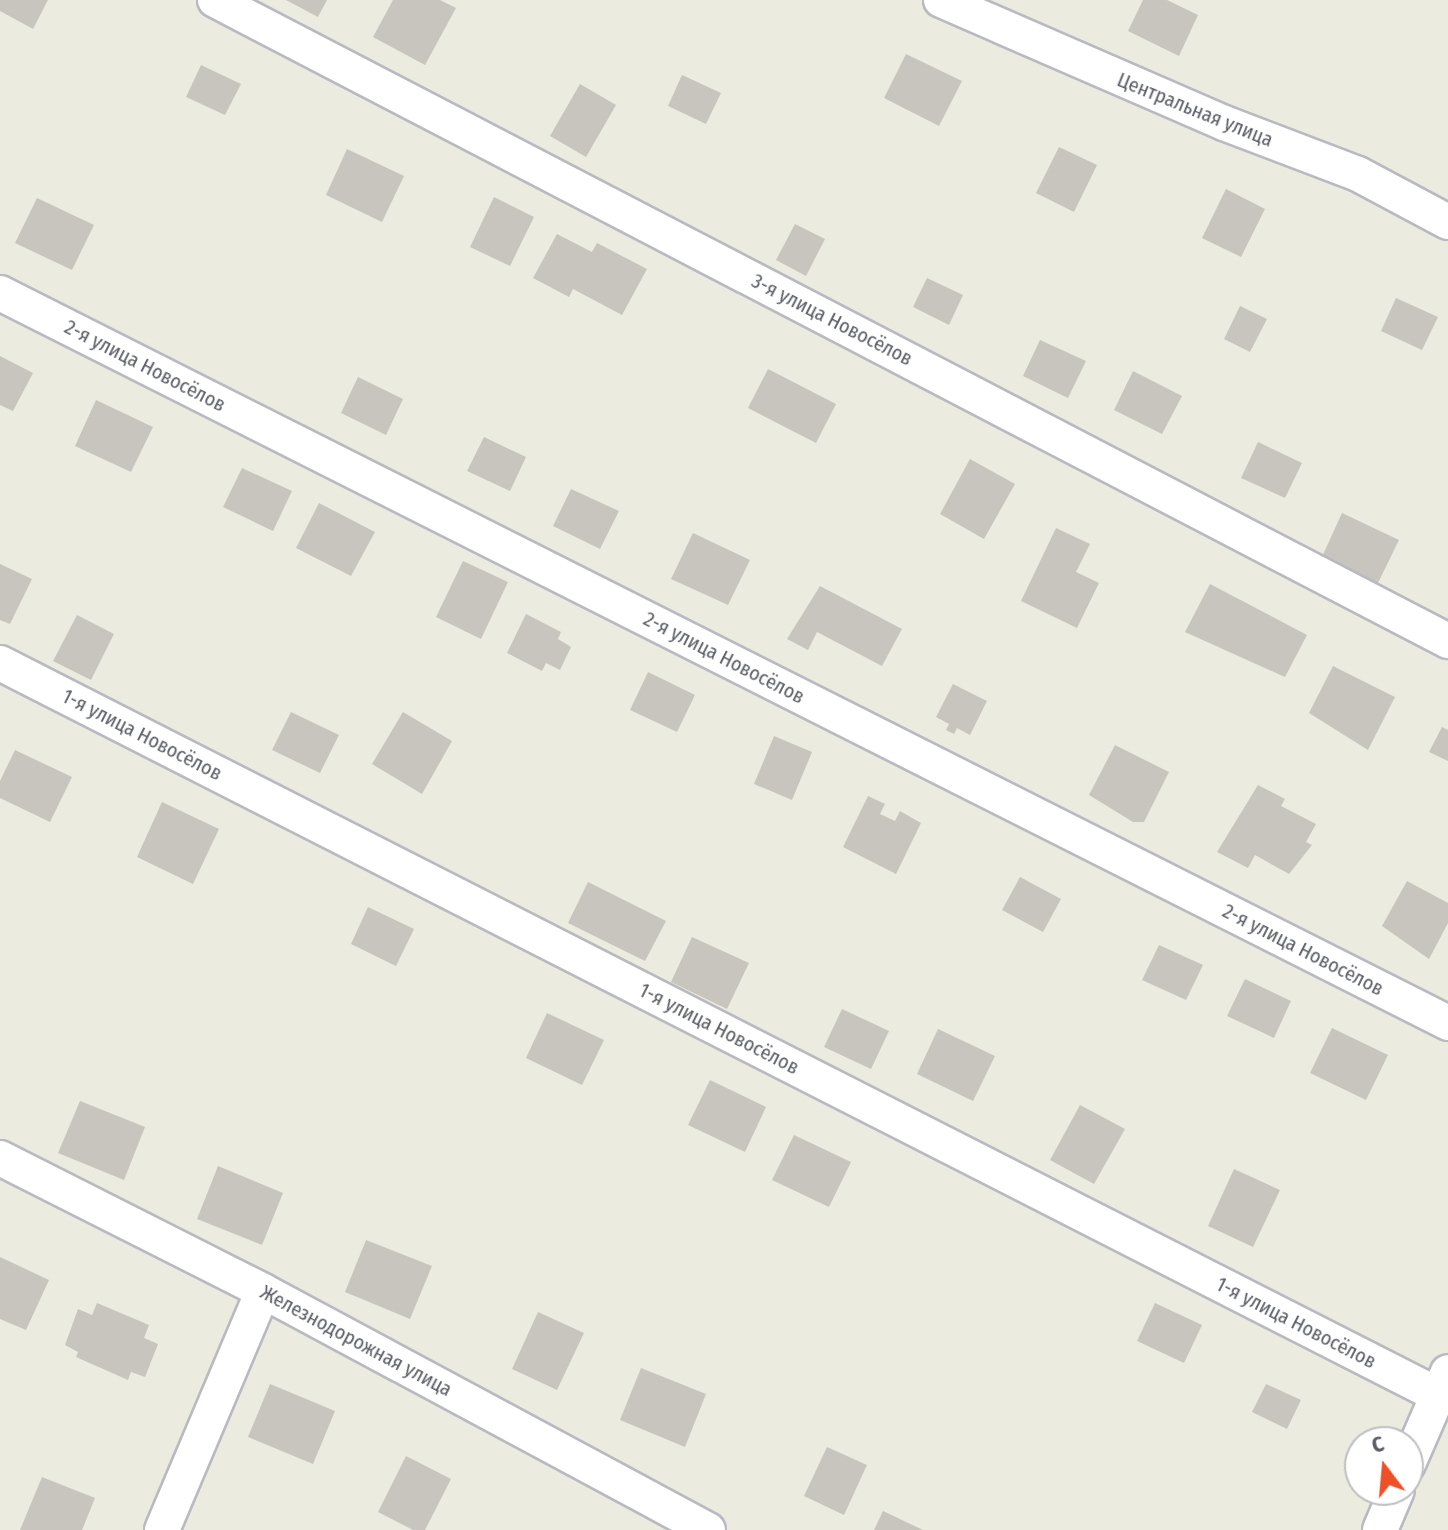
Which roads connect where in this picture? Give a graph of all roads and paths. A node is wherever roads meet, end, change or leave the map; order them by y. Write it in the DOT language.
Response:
graph roads {
  1 [pos="215,0"];
  2 [pos="941,0"];
  3 [pos="1448,222"];
  4 [pos="0,293"];
  5 [pos="1448,641"];
  6 [pos="0,663"];
  7 [pos="1448,1023"];
  8 [pos="0,1158"];
  9 [pos="263,1291"];
  10 [pos="1443,1384"];
  11 [pos="1424,1427"];
  12 [pos="1390,1506"];
  13 [pos="162,1530"];
  14 [pos="708,1530"];
  15 [pos="1380,1530"];
  1 -- 5 [label="street, 3-я улица Новосёлов"];
  2 -- 3 [label="street, Центральная улица"];
  4 -- 7 [label="street, 2-я улица Новосёлов"];
  6 -- 10 [label="street, 1-я улица Новосёлов"];
  8 -- 9 [label="street, Железнодорожная улица"];
  9 -- 13 [label="street"];
  9 -- 14 [label="street, Железнодорожная улица"];
  10 -- 11 [label="street"];
  12 -- 15 [label="street"];
}
